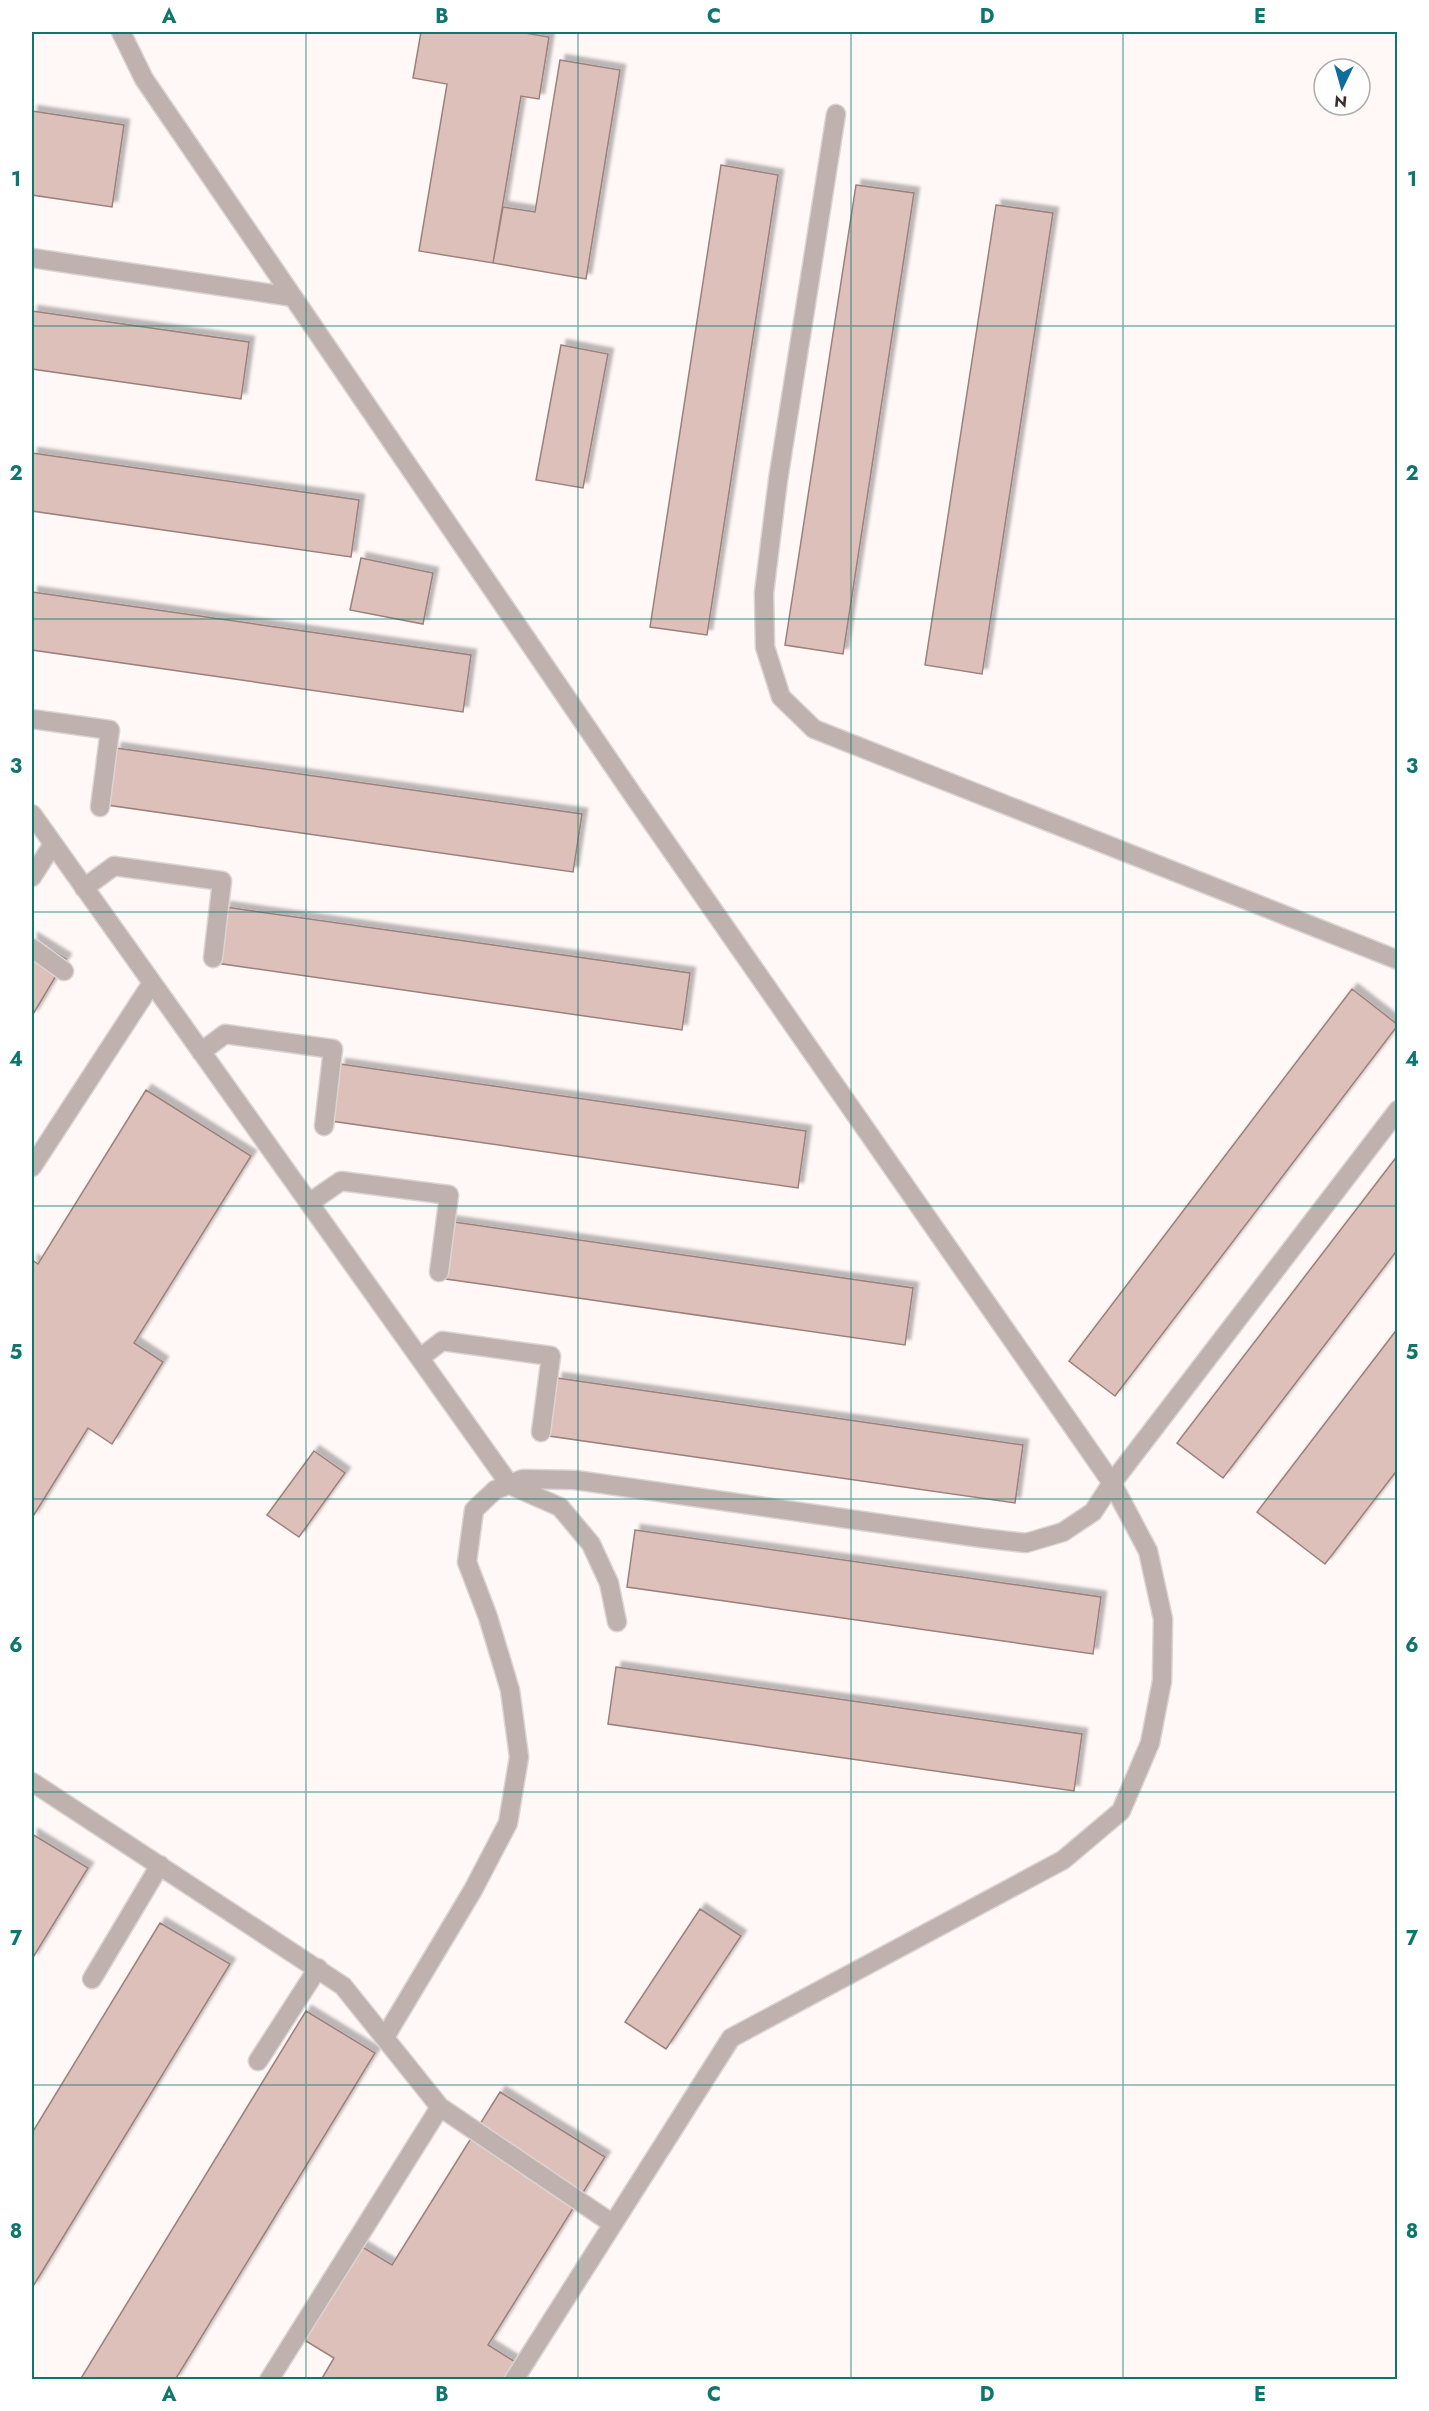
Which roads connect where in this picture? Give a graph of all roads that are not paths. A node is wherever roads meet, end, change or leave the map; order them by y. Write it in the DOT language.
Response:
graph roads {
  1 [pos="121,32"];
  2 [pos="836,114"];
  3 [pos="32,258"];
  4 [pos="293,297"];
  5 [pos="32,719"];
  6 [pos="100,807"];
  7 [pos="32,814"];
  8 [pos="53,844"];
  9 [pos="32,877"];
  10 [pos="84,888"];
  11 [pos="32,948"];
  12 [pos="213,958"];
  13 [pos="1398,960"];
  14 [pos="64,971"];
  15 [pos="152,983"];
  16 [pos="201,1052"];
  17 [pos="1398,1110"];
  18 [pos="324,1126"];
  19 [pos="32,1167"];
  20 [pos="309,1203"];
  21 [pos="439,1272"];
  22 [pos="420,1358"];
  23 [pos="541,1432"];
  24 [pos="1112,1483"];
  25 [pos="510,1485"];
  26 [pos="617,1622"];
  27 [pos="32,1782"];
  28 [pos="160,1865"];
  29 [pos="318,1968"];
  30 [pos="92,1979"];
  31 [pos="385,2037"];
  32 [pos="258,2061"];
  33 [pos="440,2108"];
  34 [pos="613,2224"];
  35 [pos="269,2379"];
  36 [pos="514,2379"];
  1 -- 4 [label="lane"];
  2 -- 13 [label="lane"];
  3 -- 4 [label="lane"];
  4 -- 24 [label="lane"];
  5 -- 6 [label="lane"];
  7 -- 8 [label="lane"];
  8 -- 9 [label="lane"];
  8 -- 10 [label="lane"];
  10 -- 12 [label="lane"];
  10 -- 15 [label="lane"];
  11 -- 14 [label="lane"];
  15 -- 16 [label="lane"];
  15 -- 19 [label="lane"];
  16 -- 18 [label="lane"];
  16 -- 20 [label="lane"];
  17 -- 24 [label="lane"];
  20 -- 21 [label="lane"];
  20 -- 22 [label="lane"];
  22 -- 23 [label="lane"];
  22 -- 25 [label="lane"];
  24 -- 25 [label="lane"];
  24 -- 34 [label="lane"];
  25 -- 26 [label="lane"];
  25 -- 31 [label="lane"];
  27 -- 28 [label="lane"];
  28 -- 29 [label="lane"];
  28 -- 30 [label="lane"];
  29 -- 31 [label="lane"];
  29 -- 32 [label="lane"];
  31 -- 33 [label="lane"];
  33 -- 34 [label="lane"];
  33 -- 35 [label="lane"];
  34 -- 36 [label="lane"];
}
